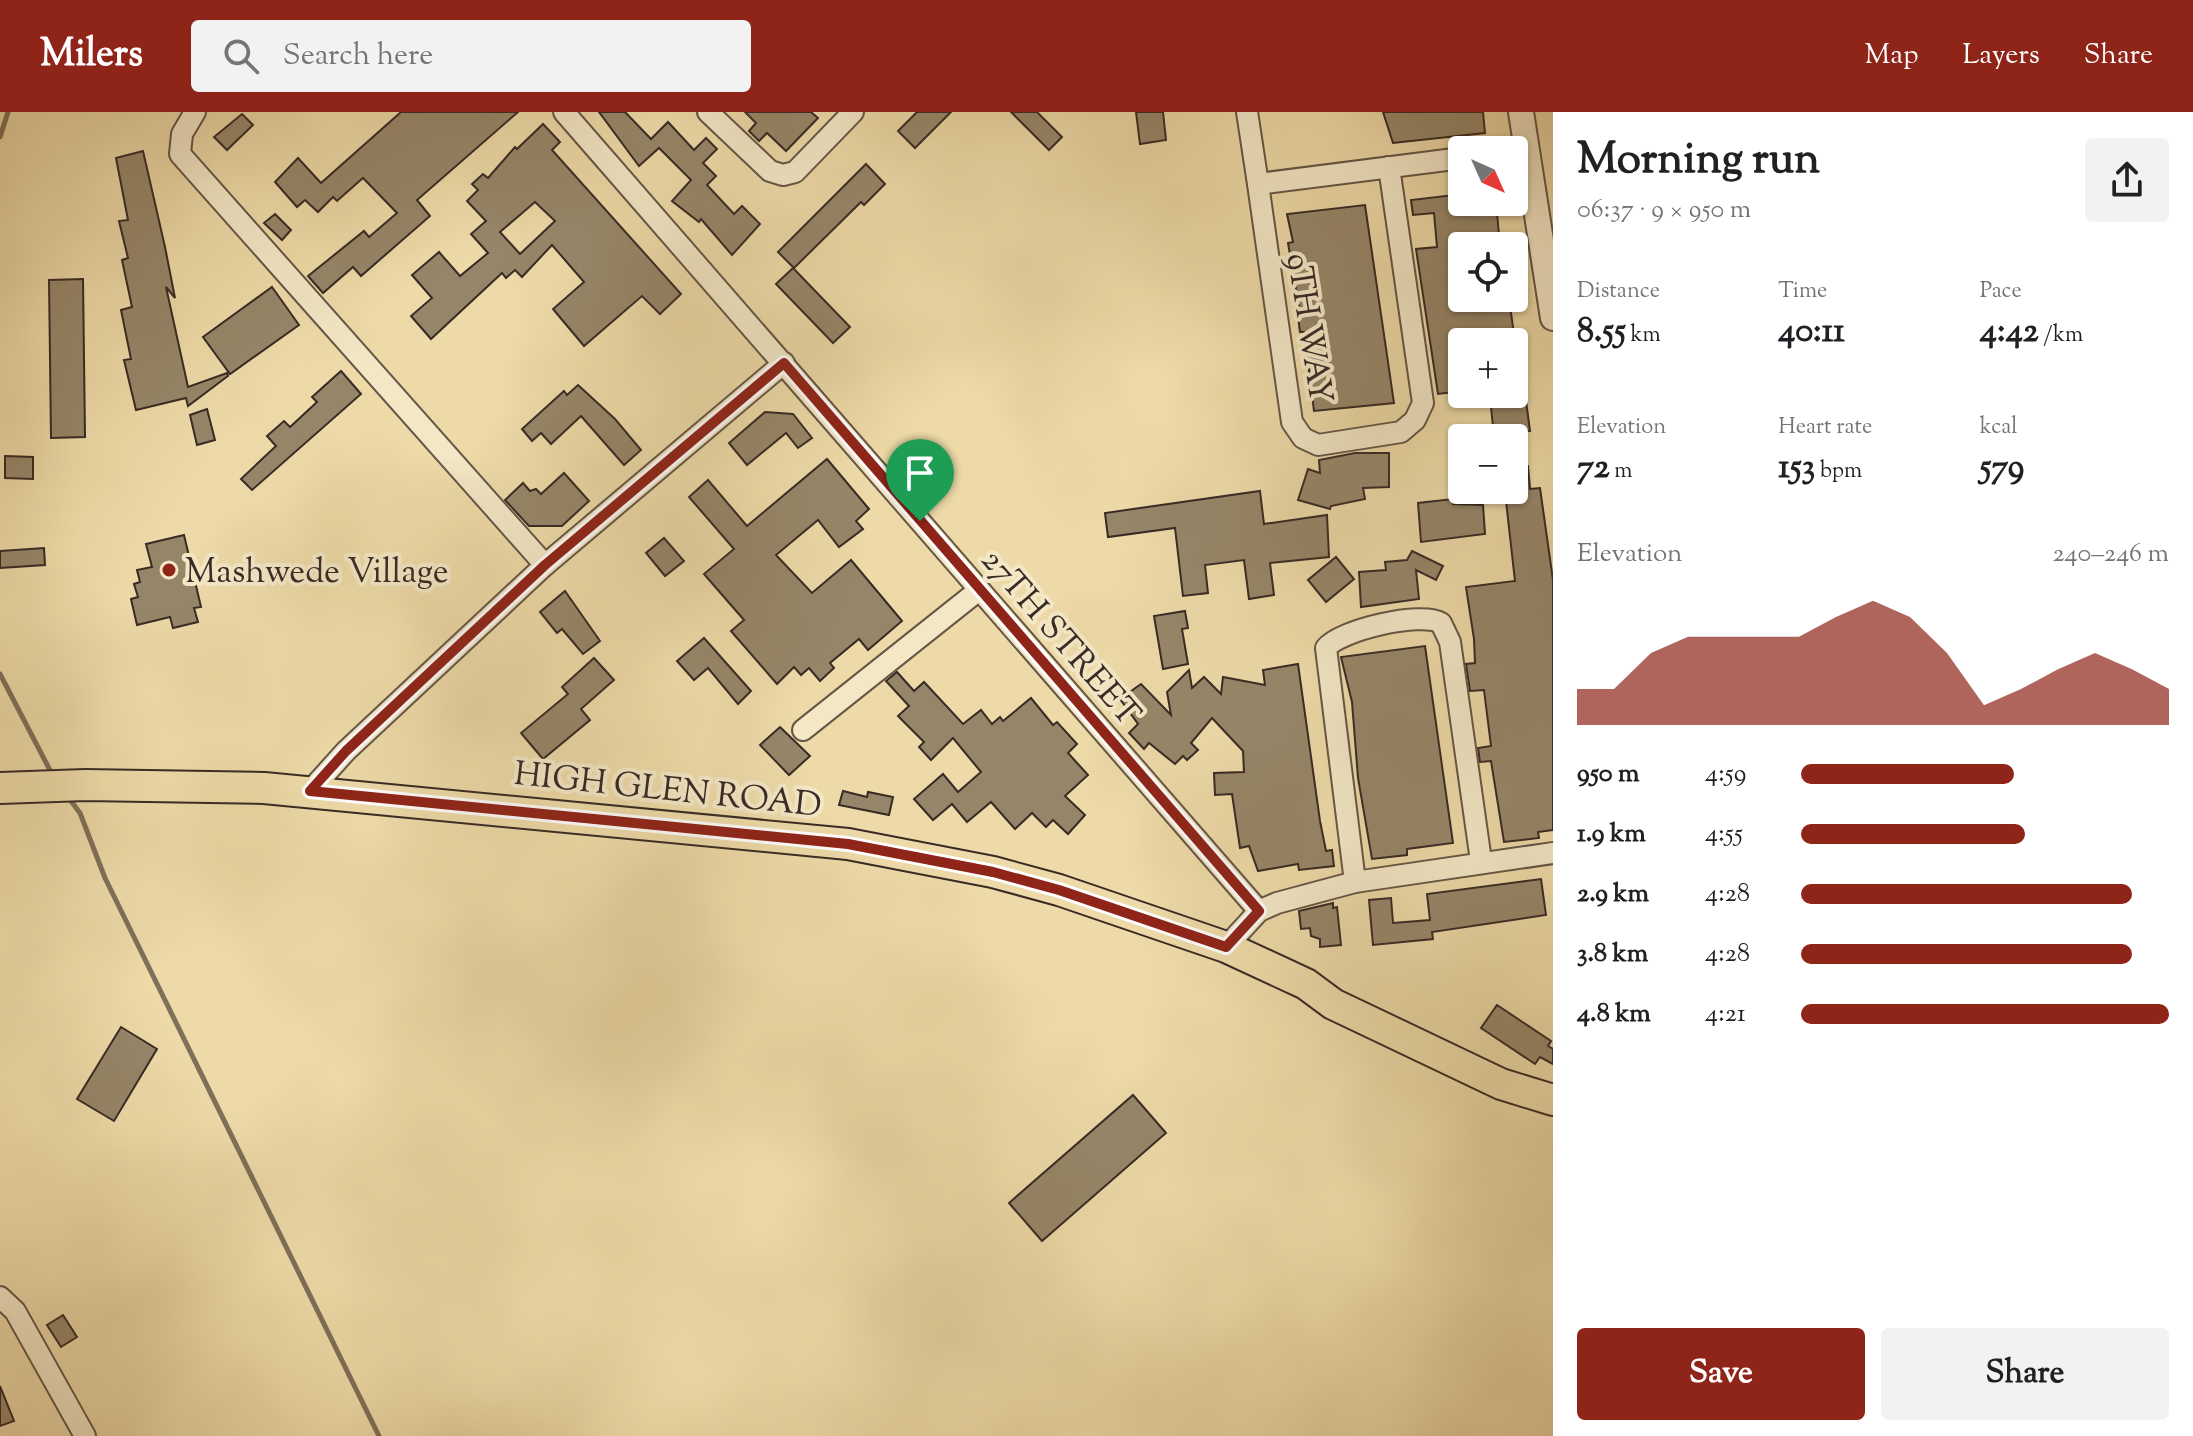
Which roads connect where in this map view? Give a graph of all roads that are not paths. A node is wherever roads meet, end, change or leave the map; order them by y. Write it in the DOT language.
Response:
graph roads {
  1 [pos="195,112"];
  2 [pos="564,112"];
  3 [pos="708,112"];
  4 [pos="853,112"];
  5 [pos="1247,112"];
  6 [pos="1521,112"];
  7 [pos="1522,136"];
  8 [pos="1448,160"];
  9 [pos="1389,167"];
  10 [pos="1528,176"];
  11 [pos="1258,184"];
  12 [pos="1550,269"];
  13 [pos="1553,318"];
  14 [pos="784,363"];
  15 [pos="545,565"];
  16 [pos="979,590"];
  17 [pos="803,730"];
  18 [pos="0,788"];
  19 [pos="310,791"];
  20 [pos="1553,853"];
  21 [pos="1481,861"];
  22 [pos="1355,882"];
  23 [pos="1259,911"];
  24 [pos="1226,947"];
  25 [pos="1544,1096"];
  26 [pos="0,1297"];
  27 [pos="85,1436"];
  1 -- 15 [label="street"];
  2 -- 14 [label="street, 27TH STREET"];
  3 -- 4 [label="street"];
  5 -- 11 [label="street"];
  6 -- 7 [label="street"];
  8 -- 9 [label="street"];
  9 -- 11 [label="street"];
  9 -- 11 [label="street, 9TH WAY"];
  10 -- 12 [label="street"];
  12 -- 13 [label="street"];
  14 -- 15 [label="street"];
  14 -- 16 [label="street, 27TH STREET"];
  15 -- 19 [label="street"];
  16 -- 17 [label="street"];
  16 -- 23 [label="street, 27TH STREET"];
  18 -- 19 [label="main road, HIGH GLEN ROAD"];
  19 -- 24 [label="main road, HIGH GLEN ROAD"];
  20 -- 21 [label="street"];
  21 -- 22 [label="street"];
  21 -- 22 [label="street"];
  22 -- 23 [label="street"];
  23 -- 24 [label="street"];
  24 -- 25 [label="main road, HIGH GLEN ROAD"];
  26 -- 27 [label="street"];
}
